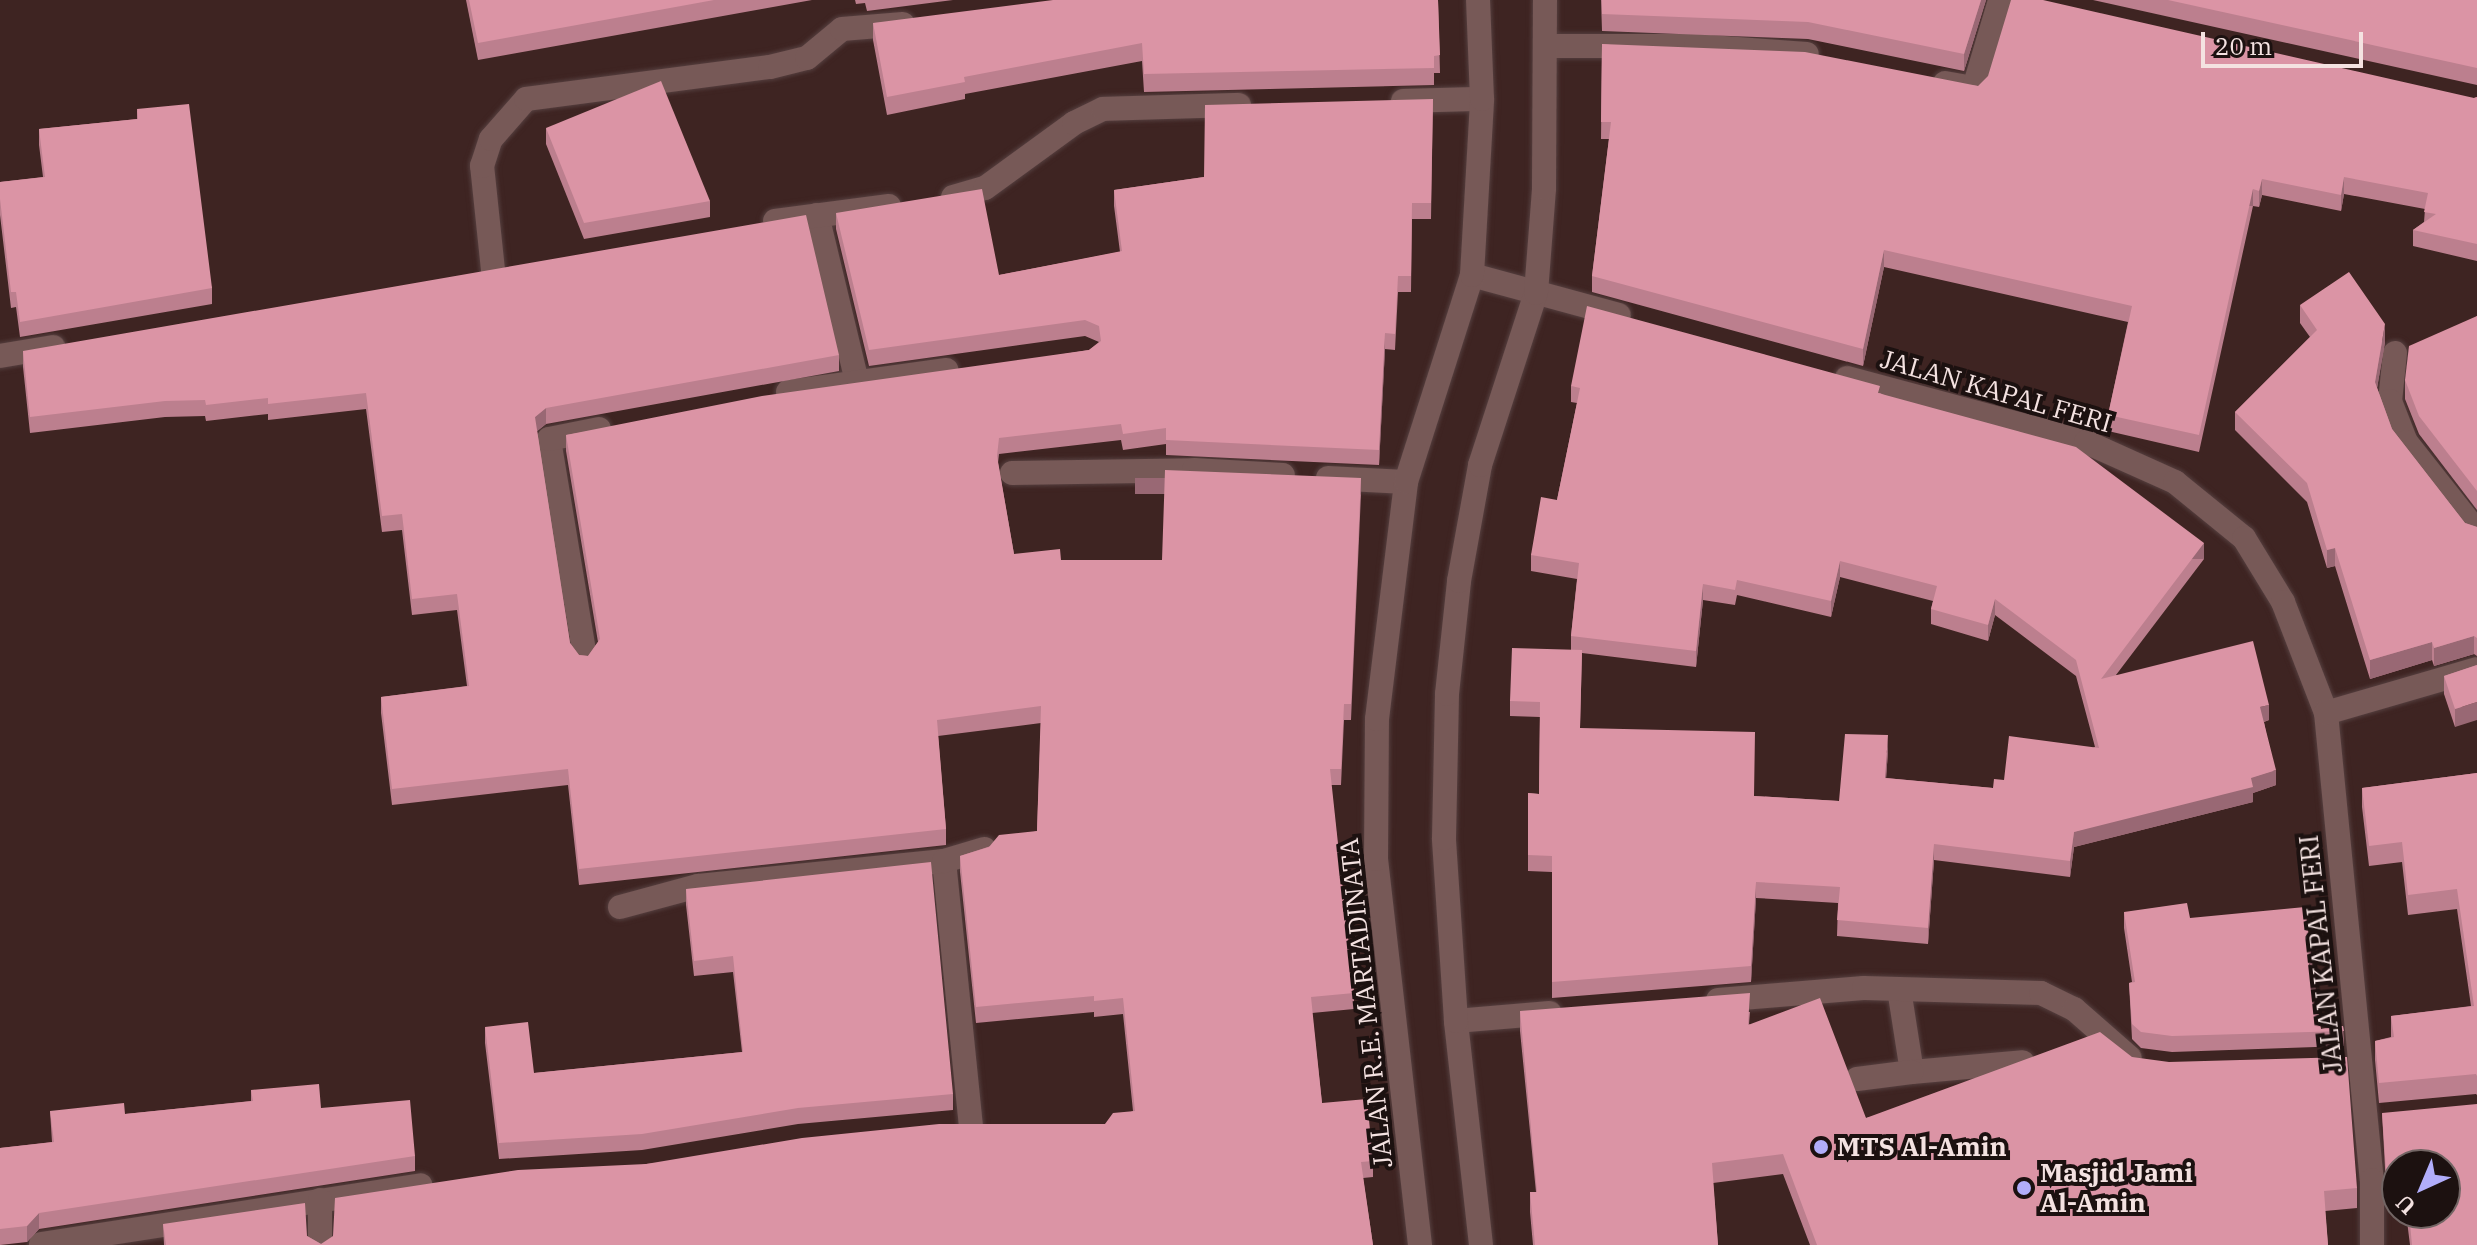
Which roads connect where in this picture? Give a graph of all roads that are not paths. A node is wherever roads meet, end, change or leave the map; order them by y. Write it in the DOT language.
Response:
graph roads {
  1 [pos="1478,0"];
  2 [pos="1545,0"];
  3 [pos="2000,0"];
  4 [pos="932,21"];
  5 [pos="1545,46"];
  6 [pos="1833,60"];
  7 [pos="1917,77"];
  8 [pos="1482,99"];
  9 [pos="1372,102"];
  10 [pos="1261,105"];
  11 [pos="817,215"];
  12 [pos="745,226"];
  13 [pos="524,264"];
  14 [pos="493,270"];
  15 [pos="462,275"];
  16 [pos="1472,275"];
  17 [pos="1536,293"];
  18 [pos="1643,322"];
  19 [pos="77,343"];
  20 [pos="2395,353"];
  21 [pos="0,356"];
  22 [pos="964,368"];
  23 [pos="1826,372"];
  24 [pos="857,382"];
  25 [pos="759,397"];
  26 [pos="624,424"];
  27 [pos="1012,473"];
  28 [pos="1406,482"];
  29 [pos="2477,532"];
  30 [pos="585,657"];
  31 [pos="2477,669"];
  32 [pos="2326,713"];
  33 [pos="984,849"];
  34 [pos="944,861"];
  35 [pos="620,907"];
  36 [pos="1899,989"];
  37 [pos="1691,1002"];
  38 [pos="1582,1011"];
  39 [pos="1456,1021"];
  40 [pos="2360,1061"];
  41 [pos="2023,1062"];
  42 [pos="2328,1062"];
  43 [pos="2159,1065"];
  44 [pos="1912,1072"];
  45 [pos="1857,1079"];
  46 [pos="2397,1116"];
  47 [pos="2366,1119"];
  48 [pos="1003,1126"];
  49 [pos="442,1182"];
  50 [pos="320,1200"];
  51 [pos="41,1244"];
  52 [pos="320,1245"];
  53 [pos="1420,1245"];
  54 [pos="1481,1245"];
  55 [pos="2372,1245"];
  1 -- 8 [label="street, JALAN R.E. MARTADINATA"];
  2 -- 5 [label="street"];
  3 -- 7 [label="street"];
  4 -- 14 [label="street"];
  5 -- 6 [label="street"];
  5 -- 17 [label="street"];
  8 -- 9 [label="street"];
  8 -- 16 [label="street, JALAN R.E. MARTADINATA"];
  10 -- 11 [label="street"];
  11 -- 12 [label="street"];
  11 -- 24 [label="street"];
  13 -- 14 [label="street"];
  14 -- 15 [label="street"];
  16 -- 17 [label="street"];
  16 -- 28 [label="street, JALAN R.E. MARTADINATA"];
  17 -- 18 [label="street"];
  17 -- 39 [label="street"];
  19 -- 21 [label="street"];
  20 -- 29 [label="street"];
  22 -- 24 [label="street"];
  23 -- 32 [label="street, JALAN KAPAL FERI"];
  24 -- 25 [label="street"];
  26 -- 30 [label="street"];
  27 -- 28 [label="street"];
  28 -- 53 [label="street, JALAN R.E. MARTADINATA"];
  31 -- 32 [label="street"];
  32 -- 40 [label="street, JALAN KAPAL FERI"];
  33 -- 34 [label="street"];
  34 -- 35 [label="street"];
  34 -- 48 [label="street"];
  36 -- 37 [label="street"];
  36 -- 43 [label="street"];
  36 -- 44 [label="street"];
  38 -- 39 [label="street"];
  39 -- 54 [label="street"];
  40 -- 42 [label="street"];
  40 -- 47 [label="street, JALAN KAPAL FERI"];
  41 -- 44 [label="street"];
  44 -- 45 [label="street"];
  46 -- 47 [label="street"];
  47 -- 55 [label="street, JALAN KAPAL FERI"];
  49 -- 50 [label="street"];
  50 -- 51 [label="street"];
  50 -- 52 [label="street"];
}
